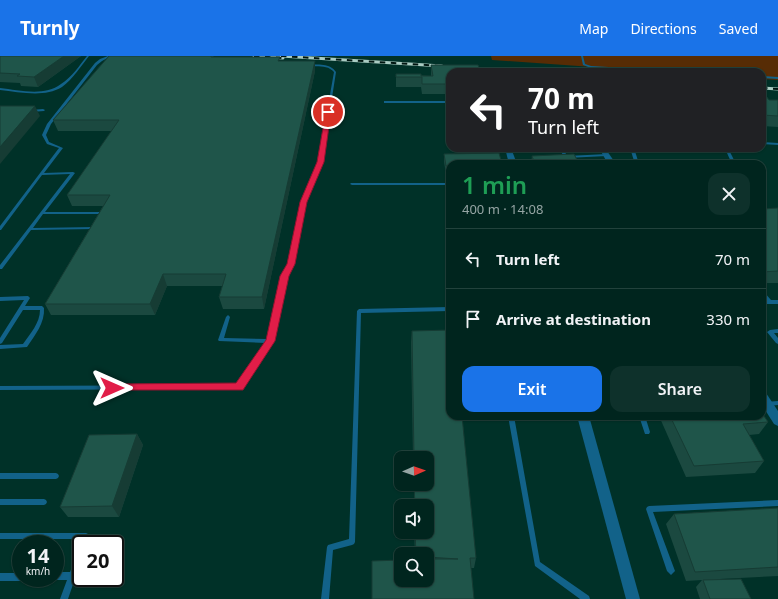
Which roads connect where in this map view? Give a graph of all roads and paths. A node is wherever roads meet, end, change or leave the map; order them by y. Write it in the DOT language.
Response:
graph roads {
  1 [pos="88,56"];
  2 [pos="110,56"];
  3 [pos="582,56"];
  4 [pos="304,65"];
  5 [pos="609,68"];
  6 [pos="766,77"];
  7 [pos="778,78"];
  8 [pos="0,89"];
  9 [pos="385,102"];
  10 [pos="446,102"];
  11 [pos="43,110"];
  12 [pos="28,111"];
  13 [pos="766,143"];
  14 [pos="778,144"];
  15 [pos="563,152"];
  16 [pos="605,152"];
  17 [pos="607,155"];
  18 [pos="610,160"];
  19 [pos="42,174"];
  20 [pos="352,184"];
  21 [pos="446,184"];
  22 [pos="43,213"];
  23 [pos="100,213"];
  24 [pos="95,228"];
  25 [pos="0,229"];
  26 [pos="30,229"];
  27 [pos="0,268"];
  28 [pos="766,298"];
  29 [pos="0,299"];
  30 [pos="766,302"];
  31 [pos="770,302"];
  32 [pos="778,302"];
  33 [pos="22,308"];
  34 [pos="446,309"];
  35 [pos="228,317"];
  36 [pos="778,331"];
  37 [pos="270,341"];
  38 [pos="0,342"];
  39 [pos="778,342"];
  40 [pos="0,347"];
  41 [pos="0,388"];
  42 [pos="769,401"];
  43 [pos="512,420"];
  44 [pos="583,420"];
  45 [pos="643,420"];
  46 [pos="778,421"];
  47 [pos="647,432"];
  48 [pos="0,476"];
  49 [pos="56,476"];
  50 [pos="0,502"];
  51 [pos="44,502"];
  52 [pos="778,503"];
  53 [pos="0,536"];
  54 [pos="72,536"];
  55 [pos="671,571"];
  56 [pos="64,576"];
  57 [pos="72,576"];
  58 [pos="0,577"];
  59 [pos="12,577"];
  60 [pos="64,599"];
  61 [pos="325,599"];
  62 [pos="586,599"];
  63 [pos="633,599"];
  1 -- 8 [label="lane"];
  2 -- 19 [label="lane"];
  3 -- 5 [label="lane"];
  4 -- 37 [label="lane"];
  6 -- 7 [label="lane"];
  9 -- 10 [label="lane"];
  11 -- 12 [label="lane"];
  13 -- 14 [label="lane"];
  15 -- 17 [label="lane"];
  16 -- 17 [label="street"];
  17 -- 18 [label="street"];
  19 -- 22 [label="lane"];
  19 -- 25 [label="lane"];
  20 -- 21 [label="lane"];
  22 -- 23 [label="lane"];
  22 -- 26 [label="lane"];
  24 -- 26 [label="lane"];
  26 -- 27 [label="lane"];
  28 -- 31 [label="lane"];
  29 -- 33 [label="lane"];
  30 -- 31 [label="lane"];
  31 -- 32 [label="lane"];
  33 -- 38 [label="lane"];
  33 -- 40 [label="lane"];
  34 -- 61 [label="lane"];
  35 -- 37 [label="lane"];
  36 -- 39 [label="lane"];
  37 -- 41 [label="lane"];
  42 -- 46 [label="street"];
  43 -- 62 [label="lane"];
  44 -- 63 [label="street"];
  45 -- 47 [label="lane"];
  48 -- 49 [label="lane"];
  50 -- 51 [label="lane"];
  52 -- 55 [label="lane"];
  53 -- 54 [label="lane"];
  56 -- 57 [label="lane"];
  57 -- 60 [label="lane"];
  58 -- 59 [label="lane"];
}
